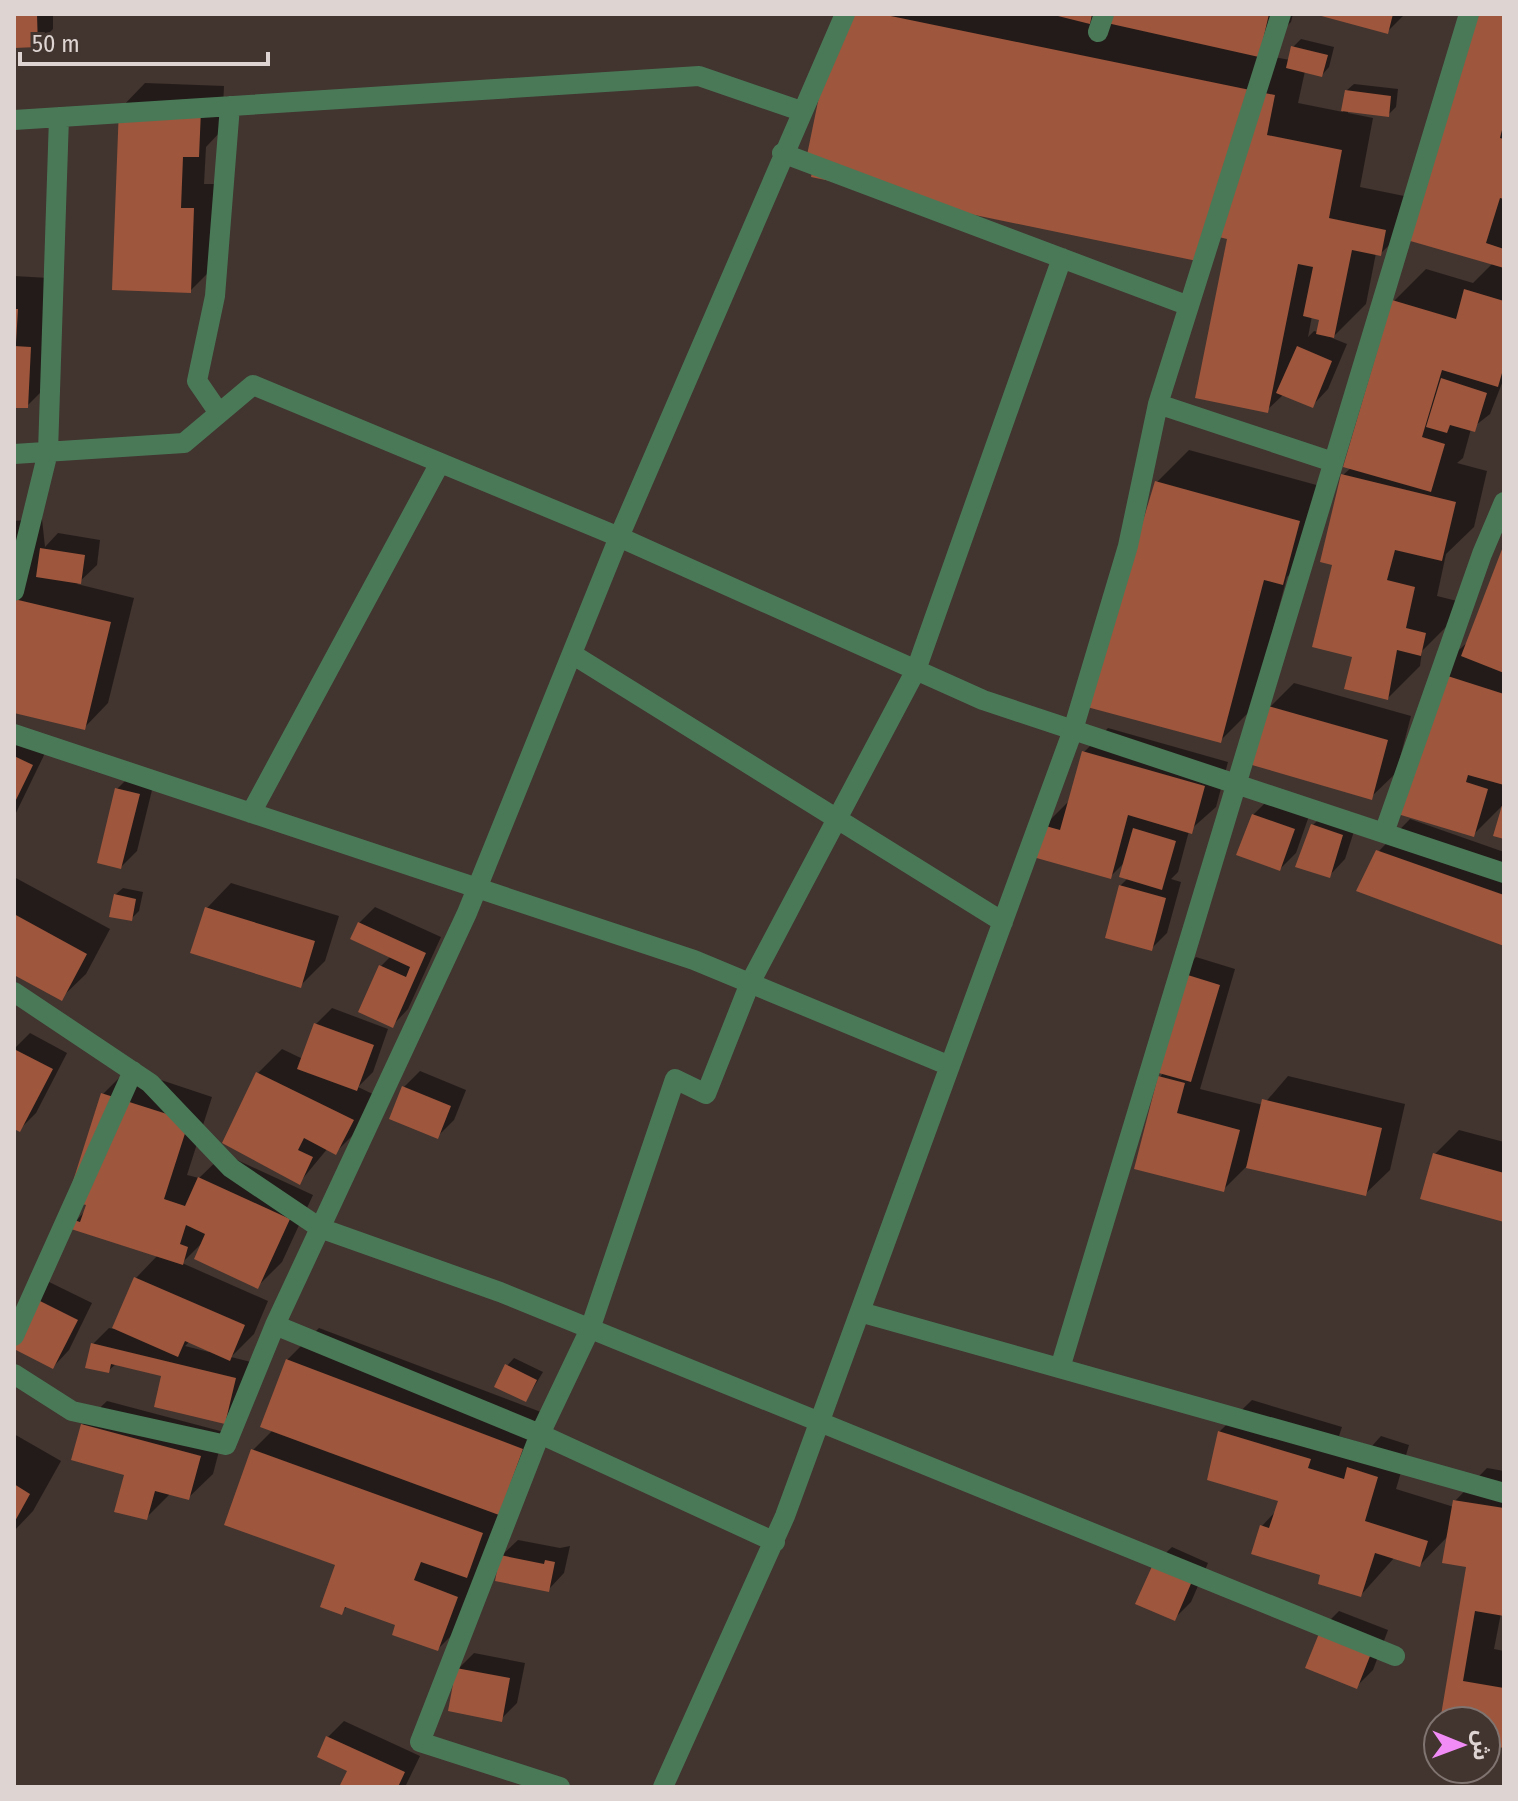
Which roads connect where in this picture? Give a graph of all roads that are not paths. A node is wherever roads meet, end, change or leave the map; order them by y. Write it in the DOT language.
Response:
graph roads {
  1 [pos="845,14"];
  2 [pos="1281,14"];
  3 [pos="1469,14"];
  4 [pos="230,106"];
  5 [pos="801,111"];
  6 [pos="59,117"];
  7 [pos="14,120"];
  8 [pos="782,153"];
  9 [pos="1062,258"];
  10 [pos="1189,306"];
  11 [pos="1158,404"];
  12 [pos="219,413"];
  13 [pos="48,452"];
  14 [pos="14,454"];
  15 [pos="1333,462"];
  16 [pos="440,463"];
  17 [pos="1504,502"];
  18 [pos="619,537"];
  19 [pos="14,591"];
  20 [pos="572,654"];
  21 [pos="916,670"];
  22 [pos="1073,730"];
  23 [pos="14,734"];
  24 [pos="1236,784"];
  25 [pos="251,813"];
  26 [pos="837,819"];
  27 [pos="1384,833"];
  28 [pos="1504,873"];
  29 [pos="477,888"];
  30 [pos="1003,922"];
  31 [pos="750,983"];
  32 [pos="14,992"];
  33 [pos="950,1066"];
  34 [pos="133,1071"];
  35 [pos="320,1228"];
  36 [pos="860,1312"];
  37 [pos="275,1325"];
  38 [pos="590,1329"];
  39 [pos="14,1336"];
  40 [pos="1060,1368"];
  41 [pos="14,1374"];
  42 [pos="820,1422"];
  43 [pos="540,1434"];
  44 [pos="1504,1493"];
  45 [pos="775,1542"];
  46 [pos="1395,1656"];
  47 [pos="560,1787"];
  48 [pos="663,1787"];
  1 -- 5 [label="street"];
  2 -- 10 [label="street"];
  3 -- 15 [label="street"];
  4 -- 5 [label="street"];
  4 -- 6 [label="street"];
  4 -- 12 [label="street"];
  5 -- 8 [label="street"];
  6 -- 7 [label="street"];
  6 -- 13 [label="street"];
  8 -- 9 [label="street"];
  8 -- 18 [label="street"];
  9 -- 10 [label="street"];
  9 -- 21 [label="street"];
  10 -- 11 [label="street"];
  11 -- 15 [label="street"];
  11 -- 22 [label="street"];
  12 -- 13 [label="street"];
  12 -- 16 [label="street"];
  13 -- 14 [label="street"];
  13 -- 19 [label="street"];
  15 -- 24 [label="street"];
  16 -- 18 [label="street"];
  16 -- 25 [label="street"];
  17 -- 27 [label="street"];
  18 -- 20 [label="street"];
  18 -- 21 [label="street"];
  20 -- 26 [label="street"];
  20 -- 29 [label="street"];
  21 -- 22 [label="street"];
  21 -- 26 [label="street"];
  22 -- 24 [label="street"];
  22 -- 30 [label="street"];
  23 -- 25 [label="street"];
  24 -- 27 [label="street"];
  24 -- 40 [label="street"];
  25 -- 29 [label="street"];
  26 -- 30 [label="street"];
  26 -- 31 [label="street"];
  27 -- 28 [label="street"];
  29 -- 31 [label="street"];
  29 -- 35 [label="street"];
  30 -- 33 [label="street"];
  31 -- 33 [label="street"];
  31 -- 38 [label="street"];
  32 -- 34 [label="street"];
  33 -- 36 [label="street"];
  34 -- 35 [label="street"];
  34 -- 39 [label="street"];
  35 -- 37 [label="street"];
  35 -- 38 [label="street"];
  36 -- 40 [label="street"];
  36 -- 42 [label="street"];
  37 -- 41 [label="street"];
  37 -- 43 [label="street"];
  38 -- 42 [label="street"];
  38 -- 43 [label="street"];
  40 -- 44 [label="street"];
  42 -- 45 [label="street"];
  42 -- 46 [label="street"];
  43 -- 45 [label="street"];
  43 -- 47 [label="street"];
  45 -- 48 [label="street"];
}
